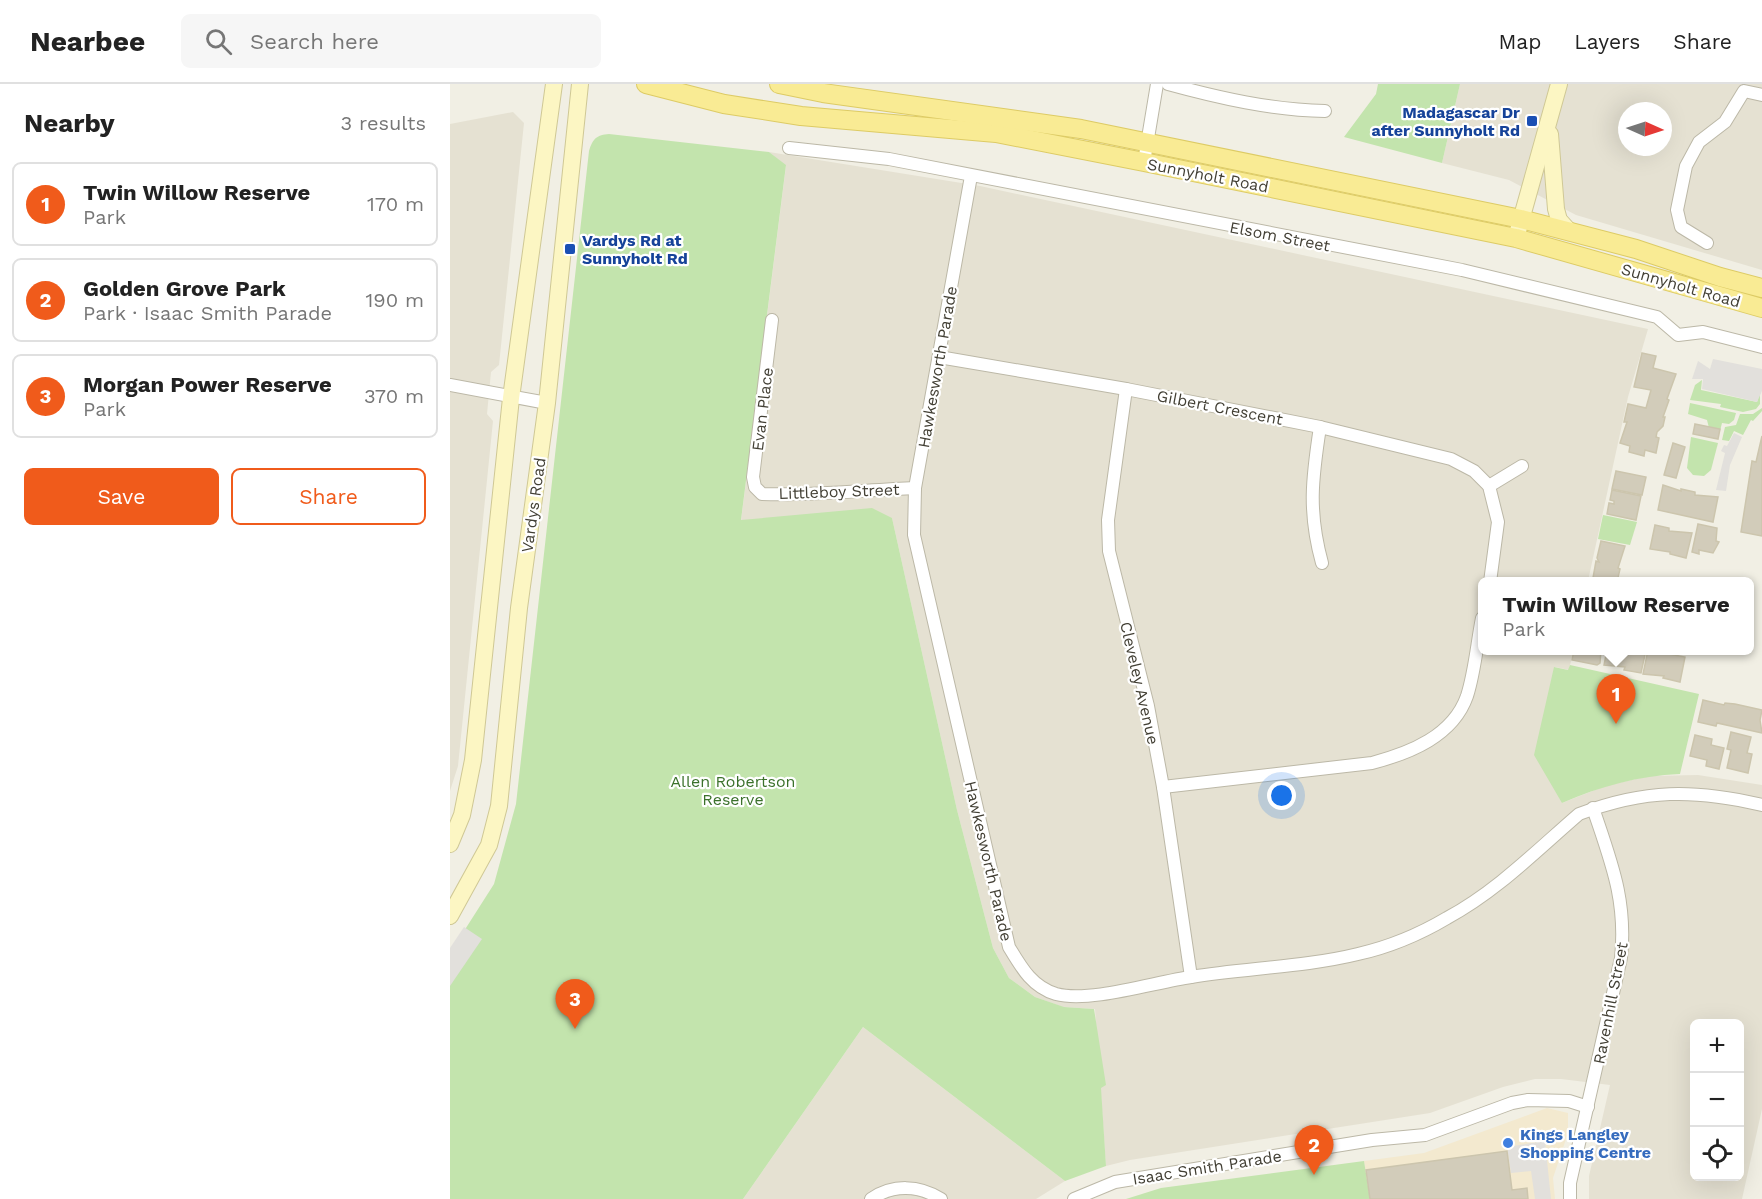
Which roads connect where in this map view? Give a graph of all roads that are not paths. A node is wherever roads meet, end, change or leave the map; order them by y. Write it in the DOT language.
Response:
graph roads {
  1 [pos="554,84"];
  2 [pos="580,84"];
  3 [pos="646,84"];
  4 [pos="779,84"];
  5 [pos="1157,84"];
  6 [pos="1168,84"];
  7 [pos="1559,84"];
  8 [pos="1762,95"];
  9 [pos="1325,111"];
  10 [pos="1550,118"];
  11 [pos="1147,141"];
  12 [pos="789,148"];
  13 [pos="1144,162"];
  14 [pos="971,176"];
  15 [pos="1521,219"];
  16 [pos="1569,231"];
  17 [pos="1516,238"];
  18 [pos="1707,243"];
  19 [pos="1762,288"];
  20 [pos="1762,308"];
  21 [pos="772,320"];
  22 [pos="1762,348"];
  23 [pos="939,357"];
  24 [pos="450,385"];
  25 [pos="1126,388"];
  26 [pos="511,398"];
  27 [pos="547,403"];
  28 [pos="1320,427"];
  29 [pos="1522,466"];
  30 [pos="1489,486"];
  31 [pos="915,488"];
  32 [pos="762,494"];
  33 [pos="1322,563"];
  34 [pos="1491,577"];
  35 [pos="1478,639"];
  36 [pos="1163,787"];
  37 [pos="1762,805"];
  38 [pos="1593,808"];
  39 [pos="450,844"];
  40 [pos="450,916"];
  41 [pos="1191,977"];
  42 [pos="1588,1107"];
  43 [pos="871,1199"];
  44 [pos="941,1199"];
  45 [pos="1074,1199"];
  46 [pos="1570,1199"];
  1 -- 26 [label="main road, Vardys Road"];
  2 -- 27 [label="main road, Vardys Road"];
  3 -- 13 [label="main road, Sunnyholt Road"];
  4 -- 11 [label="main road, Sunnyholt Road"];
  5 -- 11 [label="street"];
  6 -- 9 [label="street"];
  7 -- 10 [label="main road"];
  8 -- 18 [label="street"];
  10 -- 15 [label="main road"];
  10 -- 16 [label="main road"];
  11 -- 13 [label="street"];
  11 -- 15 [label="main road, Sunnyholt Road"];
  12 -- 14 [label="street, Elsom Street"];
  13 -- 17 [label="main road, Sunnyholt Road"];
  14 -- 22 [label="street, Elsom Street"];
  14 -- 23 [label="street, Hawkesworth Parade"];
  15 -- 16 [label="main road, Sunnyholt Road"];
  15 -- 17 [label="main road"];
  16 -- 19 [label="main road, Sunnyholt Road"];
  17 -- 20 [label="main road, Sunnyholt Road"];
  21 -- 32 [label="street, Evan Place"];
  23 -- 25 [label="street, Gilbert Crescent"];
  23 -- 31 [label="street, Hawkesworth Parade"];
  24 -- 26 [label="street"];
  25 -- 28 [label="street, Gilbert Crescent"];
  25 -- 36 [label="street, Cleveley Avenue"];
  26 -- 27 [label="street"];
  26 -- 39 [label="main road, Vardys Road"];
  27 -- 40 [label="main road, Vardys Road"];
  28 -- 30 [label="street, Gilbert Crescent"];
  28 -- 33 [label="street"];
  29 -- 30 [label="street"];
  30 -- 34 [label="street"];
  31 -- 32 [label="street, Littleboy Street"];
  31 -- 41 [label="street, Hawkesworth Parade"];
  35 -- 36 [label="street"];
  36 -- 41 [label="street, Cleveley Avenue"];
  37 -- 38 [label="street, Hawkesworth Parade"];
  38 -- 41 [label="street, Hawkesworth Parade"];
  38 -- 42 [label="street, Ravenhill Street"];
  42 -- 45 [label="street, Isaac Smith Parade"];
  42 -- 46 [label="street, Ravenhill Street"];
  43 -- 44 [label="street"];
}
